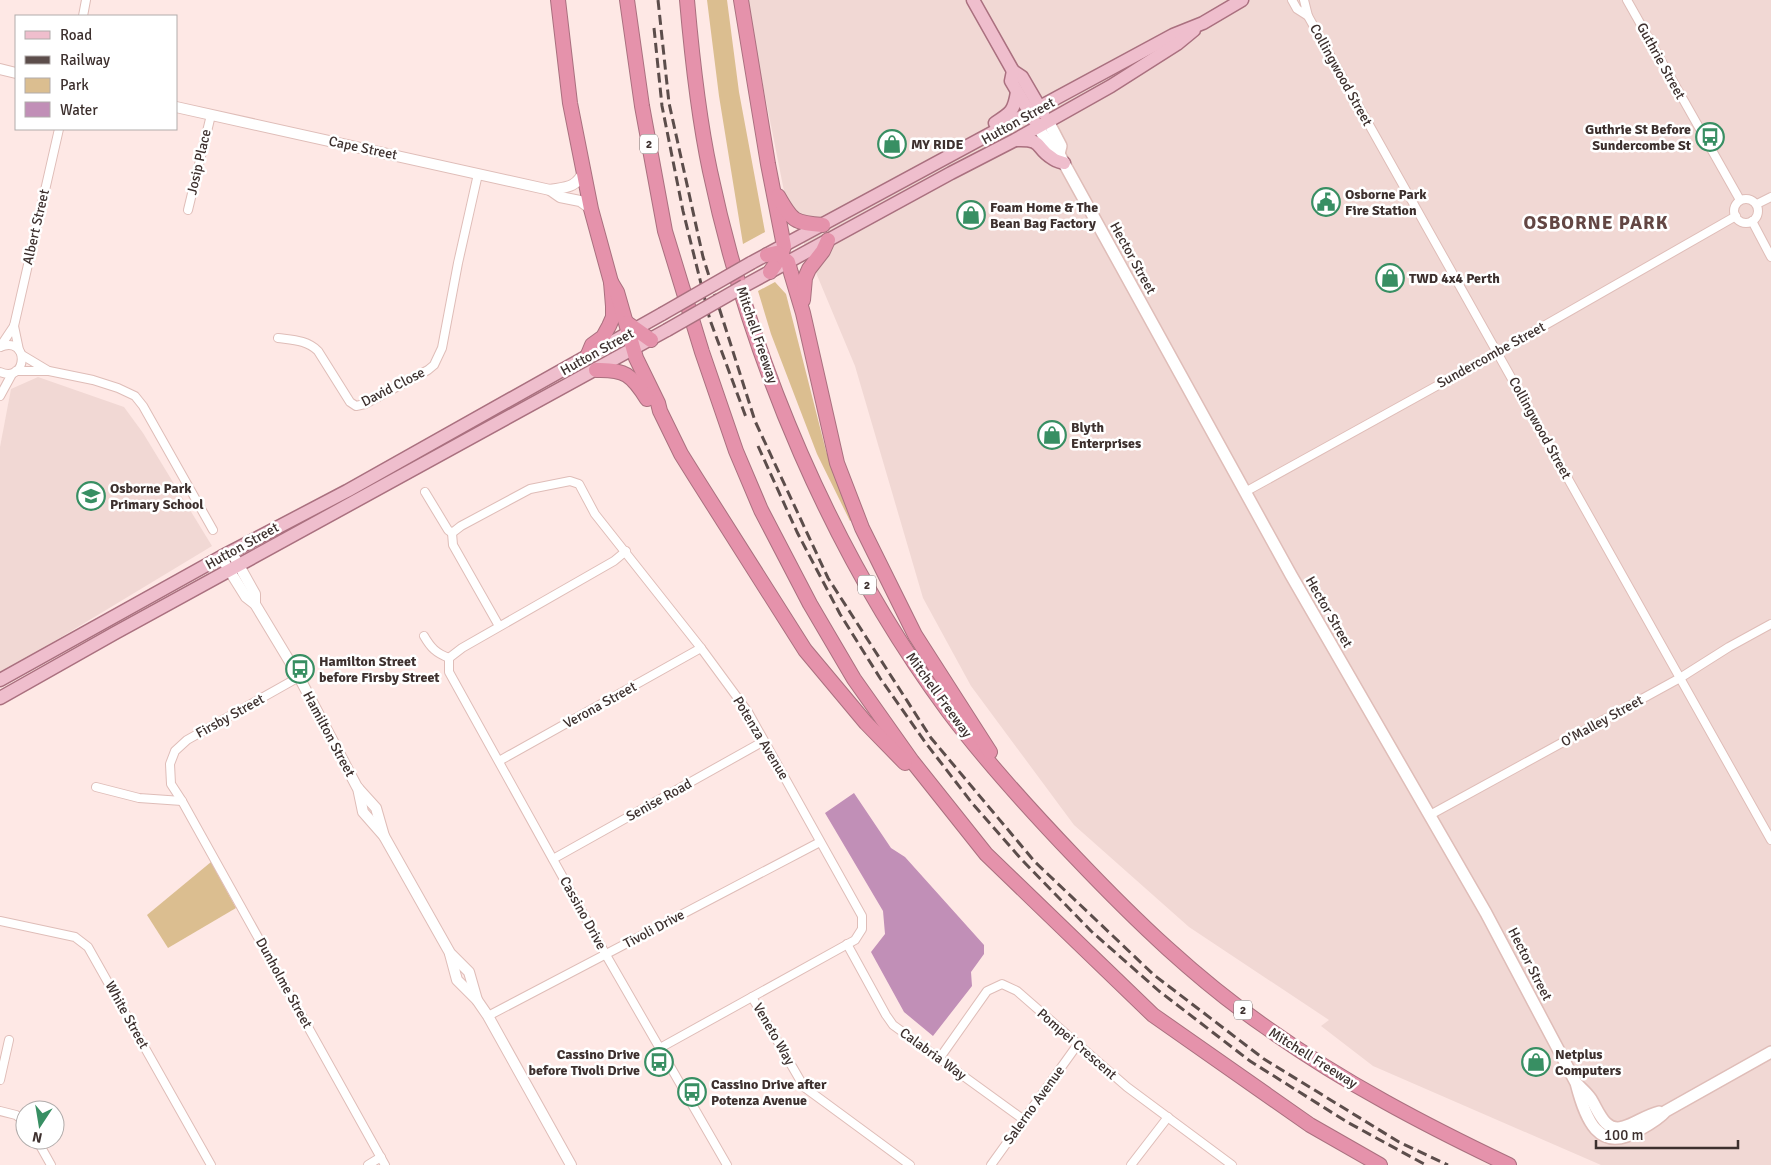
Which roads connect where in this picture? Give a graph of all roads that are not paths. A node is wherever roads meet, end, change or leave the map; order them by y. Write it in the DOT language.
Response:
graph roads {
  1 [pos="86,0"];
  2 [pos="558,0"];
  3 [pos="627,0"];
  4 [pos="687,0"];
  5 [pos="741,0"];
  6 [pos="973,0"];
  7 [pos="1242,0"];
  8 [pos="1292,0"];
  9 [pos="1304,0"];
  10 [pos="1627,0"];
  11 [pos="83,15"];
  12 [pos="1308,16"];
  13 [pos="1203,22"];
  14 [pos="0,70"];
  15 [pos="1013,71"];
  16 [pos="15,72"];
  17 [pos="1017,92"];
  18 [pos="178,107"];
  19 [pos="1034,110"];
  20 [pos="211,115"];
  21 [pos="1043,124"];
  22 [pos="59,130"];
  23 [pos="981,140"];
  24 [pos="1015,140"];
  25 [pos="1061,158"];
  26 [pos="584,171"];
  27 [pos="478,174"];
  28 [pos="772,187"];
  29 [pos="550,190"];
  30 [pos="1771,196"];
  31 [pos="1740,200"];
  32 [pos="1757,204"];
  33 [pos="591,209"];
  34 [pos="188,210"];
  35 [pos="1736,216"];
  36 [pos="1752,221"];
  37 [pos="823,225"];
  38 [pos="828,240"];
  39 [pos="784,254"];
  40 [pos="1771,257"];
  41 [pos="770,272"];
  42 [pos="611,282"];
  43 [pos="803,313"];
  44 [pos="14,326"];
  45 [pos="634,328"];
  46 [pos="278,338"];
  47 [pos="650,340"];
  48 [pos="0,347"];
  49 [pos="634,349"];
  50 [pos="20,352"];
  51 [pos="1498,352"];
  52 [pos="587,356"];
  53 [pos="596,370"];
  54 [pos="49,371"];
  55 [pos="0,372"];
  56 [pos="14,372"];
  57 [pos="0,396"];
  58 [pos="660,411"];
  59 [pos="425,492"];
  60 [pos="1245,492"];
  61 [pos="213,530"];
  62 [pos="452,534"];
  63 [pos="626,551"];
  64 [pos="226,554"];
  65 [pos="234,568"];
  66 [pos="1771,624"];
  67 [pos="499,626"];
  68 [pos="424,636"];
  69 [pos="701,648"];
  70 [pos="449,658"];
  71 [pos="299,677"];
  72 [pos="1680,678"];
  73 [pos="0,680"];
  74 [pos="0,698"];
  75 [pos="764,741"];
  76 [pos="499,761"];
  77 [pos="170,764"];
  78 [pos="96,787"];
  79 [pos="1020,798"];
  80 [pos="182,801"];
  81 [pos="945,804"];
  82 [pos="1430,815"];
  83 [pos="1771,840"];
  84 [pos="820,842"];
  85 [pos="553,859"];
  86 [pos="0,921"];
  87 [pos="847,944"];
  88 [pos="606,955"];
  89 [pos="752,997"];
  90 [pos="488,1016"];
  91 [pos="9,1040"];
  92 [pos="1078,1044"];
  93 [pos="660,1048"];
  94 [pos="1771,1052"];
  95 [pos="938,1059"];
  96 [pos="0,1080"];
  97 [pos="0,1111"];
  98 [pos="15,1115"];
  99 [pos="1168,1117"];
  100 [pos="1024,1120"];
  101 [pos="43,1150"];
  102 [pos="381,1157"];
  103 [pos="51,1165"];
  104 [pos="211,1165"];
  105 [pos="368,1165"];
  106 [pos="385,1165"];
  107 [pos="571,1165"];
  108 [pos="727,1165"];
  109 [pos="910,1165"];
  110 [pos="991,1165"];
  111 [pos="1131,1165"];
  112 [pos="1232,1165"];
  113 [pos="1380,1165"];
  114 [pos="1509,1165"];
  1 -- 11 [label="street"];
  2 -- 26 [label="highway"];
  3 -- 81 [label="highway, 2"];
  4 -- 79 [label="highway, Mitchell Freeway / 2"];
  5 -- 28 [label="highway"];
  6 -- 15 [label="main road, Hector Street"];
  7 -- 13 [label="main road, Hutton Street"];
  8 -- 12 [label="street, Collingwood Street"];
  9 -- 12 [label="street, Collingwood Street"];
  10 -- 31 [label="street, Guthrie Street"];
  12 -- 51 [label="street, Collingwood Street"];
  13 -- 19 [label="main road, Hutton Street"];
  13 -- 21 [label="main road, Hutton Street"];
  14 -- 16 [label="street"];
  15 -- 17 [label="main road, Hector Street"];
  15 -- 19 [label="main road, Hector Street"];
  17 -- 19 [label="main road, Hector Street"];
  17 -- 23 [label="main road"];
  18 -- 20 [label="street, Cape Street"];
  19 -- 21 [label="main road, Hector Street"];
  19 -- 23 [label="main road, Hutton Street"];
  20 -- 27 [label="street, Cape Street"];
  20 -- 34 [label="street, Josip Place"];
  21 -- 24 [label="main road, Hutton Street"];
  21 -- 25 [label="main road, Hector Street"];
  22 -- 44 [label="street, Albert Street"];
  23 -- 37 [label="main road, Hutton Street"];
  24 -- 25 [label="main road"];
  24 -- 38 [label="main road, Hutton Street"];
  25 -- 60 [label="main road, Hector Street"];
  26 -- 29 [label="street, Cape Street"];
  26 -- 33 [label="highway"];
  27 -- 29 [label="street, Cape Street"];
  27 -- 46 [label="street, David Close"];
  28 -- 37 [label="highway"];
  28 -- 39 [label="highway"];
  29 -- 33 [label="street, Cape Street"];
  30 -- 32 [label="street"];
  31 -- 32 [label="street"];
  31 -- 35 [label="street"];
  32 -- 36 [label="street"];
  33 -- 42 [label="highway"];
  35 -- 36 [label="street"];
  35 -- 51 [label="street, Sundercombe Street"];
  36 -- 40 [label="street"];
  37 -- 39 [label="main road, Hutton Street"];
  38 -- 39 [label="main road, Hutton Street"];
  38 -- 43 [label="highway"];
  39 -- 41 [label="highway"];
  39 -- 43 [label="highway"];
  39 -- 45 [label="main road, Hutton Street, bridge"];
  41 -- 47 [label="main road, Hutton Street, bridge"];
  42 -- 45 [label="highway"];
  42 -- 52 [label="highway"];
  43 -- 79 [label="highway"];
  44 -- 48 [label="street, Albert Street"];
  44 -- 50 [label="street, Albert Street"];
  45 -- 47 [label="highway"];
  45 -- 49 [label="highway"];
  45 -- 52 [label="main road, Hutton Street"];
  47 -- 49 [label="main road, Hutton Street"];
  48 -- 50 [label="street"];
  49 -- 53 [label="main road, Hutton Street"];
  49 -- 58 [label="highway"];
  50 -- 54 [label="street"];
  50 -- 56 [label="street"];
  51 -- 60 [label="street, Sundercombe Street"];
  51 -- 72 [label="street, Collingwood Street"];
  52 -- 64 [label="main road, Hutton Street"];
  53 -- 58 [label="highway"];
  53 -- 65 [label="main road, Hutton Street"];
  54 -- 56 [label="street"];
  54 -- 61 [label="street"];
  55 -- 56 [label="street"];
  56 -- 57 [label="street"];
  58 -- 81 [label="highway"];
  59 -- 62 [label="street"];
  60 -- 82 [label="main road, Hector Street"];
  62 -- 63 [label="street, Potenza Avenue"];
  62 -- 67 [label="street"];
  63 -- 67 [label="street"];
  63 -- 69 [label="street, Potenza Avenue"];
  64 -- 65 [label="street, Hamilton Street"];
  64 -- 73 [label="main road, Hutton Street"];
  65 -- 71 [label="street, Hamilton Street"];
  65 -- 74 [label="main road, Hutton Street"];
  66 -- 72 [label="street, O'Malley Street"];
  67 -- 70 [label="street"];
  68 -- 70 [label="street"];
  69 -- 75 [label="street, Potenza Avenue"];
  69 -- 76 [label="street, Verona Street"];
  70 -- 76 [label="street, Cassino Drive"];
  71 -- 77 [label="street, Firsby Street"];
  71 -- 90 [label="street, Hamilton Street"];
  72 -- 82 [label="street, O'Malley Street"];
  72 -- 83 [label="street, Collingwood Street"];
  75 -- 84 [label="street, Potenza Avenue"];
  75 -- 85 [label="street, Senise Road"];
  76 -- 85 [label="street, Cassino Drive"];
  77 -- 80 [label="street, Dunholme Street"];
  78 -- 80 [label="street"];
  79 -- 114 [label="highway, Mitchell Freeway / 2"];
  80 -- 102 [label="street, Dunholme Street"];
  81 -- 113 [label="highway, 2"];
  82 -- 94 [label="main road, Hector Street"];
  84 -- 87 [label="street, Potenza Avenue"];
  84 -- 88 [label="street, Tivoli Drive"];
  85 -- 88 [label="street, Cassino Drive"];
  86 -- 104 [label="street, White Street"];
  87 -- 89 [label="street, Potenza Avenue"];
  87 -- 95 [label="street, Calabria Way"];
  88 -- 90 [label="street, Tivoli Drive"];
  88 -- 93 [label="street, Cassino Drive"];
  89 -- 93 [label="street, Potenza Avenue"];
  89 -- 109 [label="street, Veneto Way"];
  90 -- 107 [label="street, Hamilton Street"];
  91 -- 96 [label="street"];
  92 -- 95 [label="street, Pompei Crescent"];
  92 -- 99 [label="street, Pompei Crescent"];
  92 -- 100 [label="street, Salerno Avenue"];
  93 -- 108 [label="street, Cassino Drive"];
  95 -- 100 [label="street, Calabria Way"];
  97 -- 98 [label="street"];
  99 -- 111 [label="street"];
  99 -- 112 [label="street, Pompei Crescent"];
  100 -- 110 [label="street, Salerno Avenue"];
  101 -- 103 [label="street"];
  102 -- 105 [label="street"];
  102 -- 106 [label="street, Dunholme Street"];
}
